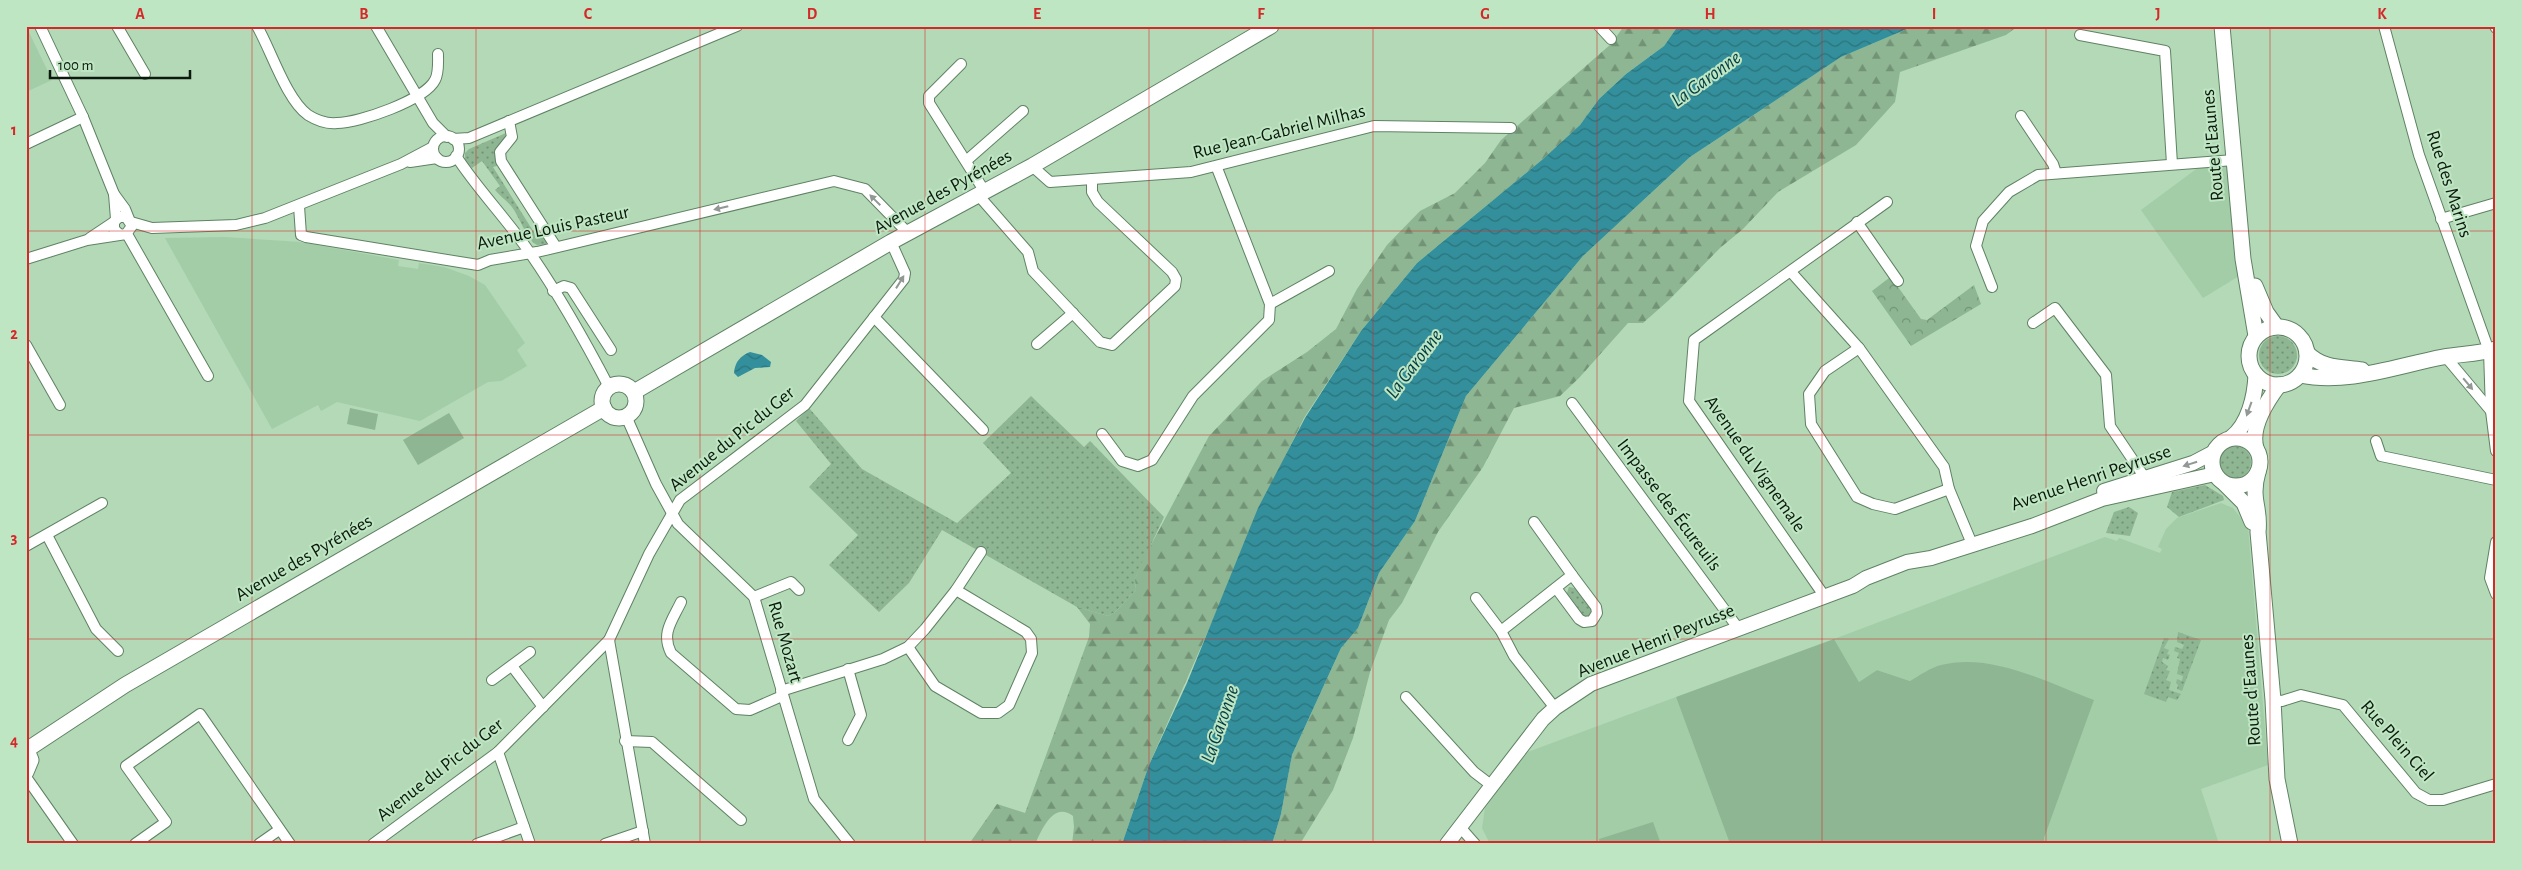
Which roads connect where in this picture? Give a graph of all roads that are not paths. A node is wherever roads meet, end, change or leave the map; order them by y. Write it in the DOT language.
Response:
graph roads {
  1 [pos="40,26"];
  2 [pos="117,26"];
  3 [pos="258,26"];
  4 [pos="376,26"];
  5 [pos="737,26"];
  6 [pos="1271,26"];
  7 [pos="1599,26"];
  8 [pos="2222,26"];
  9 [pos="2384,26"];
  10 [pos="2080,35"];
  11 [pos="1611,39"];
  12 [pos="438,54"];
  13 [pos="961,64"];
  14 [pos="145,74"];
  15 [pos="418,97"];
  16 [pos="1024,111"];
  17 [pos="2021,116"];
  18 [pos="82,117"];
  19 [pos="509,121"];
  20 [pos="433,123"];
  21 [pos="1511,128"];
  22 [pos="26,144"];
  23 [pos="434,144"];
  24 [pos="453,148"];
  25 [pos="437,158"];
  26 [pos="2234,160"];
  27 [pos="966,161"];
  28 [pos="401,164"];
  29 [pos="2172,164"];
  30 [pos="1032,166"];
  31 [pos="1217,168"];
  32 [pos="2056,173"];
  33 [pos="1092,179"];
  34 [pos="114,194"];
  35 [pos="982,194"];
  36 [pos="1887,202"];
  37 [pos="2496,203"];
  38 [pos="299,206"];
  39 [pos="2441,219"];
  40 [pos="115,221"];
  41 [pos="1857,222"];
  42 [pos="127,228"];
  43 [pos="910,234"];
  44 [pos="87,240"];
  45 [pos="891,242"];
  46 [pos="556,247"];
  47 [pos="530,253"];
  48 [pos="26,259"];
  49 [pos="2243,259"];
  50 [pos="1329,271"];
  51 [pos="1791,272"];
  52 [pos="1898,281"];
  53 [pos="1992,288"];
  54 [pos="553,291"];
  55 [pos="1270,304"];
  56 [pos="1073,313"];
  57 [pos="874,318"];
  58 [pos="2033,324"];
  59 [pos="2276,326"];
  60 [pos="2256,336"];
  61 [pos="1037,344"];
  62 [pos="26,345"];
  63 [pos="1860,348"];
  64 [pos="611,350"];
  65 [pos="2492,350"];
  66 [pos="2307,353"];
  67 [pos="2445,356"];
  68 [pos="2373,371"];
  69 [pos="2256,375"];
  70 [pos="2300,375"];
  71 [pos="208,376"];
  72 [pos="2279,385"];
  73 [pos="609,387"];
  74 [pos="634,392"];
  75 [pos="1572,403"];
  76 [pos="60,405"];
  77 [pos="604,408"];
  78 [pos="2491,411"];
  79 [pos="626,416"];
  80 [pos="983,430"];
  81 [pos="2495,431"];
  82 [pos="1102,434"];
  83 [pos="2230,438"];
  84 [pos="2376,441"];
  85 [pos="2256,448"];
  86 [pos="2214,452"];
  87 [pos="2496,452"];
  88 [pos="2258,472"];
  89 [pos="2145,478"];
  90 [pos="2220,479"];
  91 [pos="2496,480"];
  92 [pos="1949,489"];
  93 [pos="102,503"];
  94 [pos="672,512"];
  95 [pos="1534,522"];
  96 [pos="2258,532"];
  97 [pos="47,535"];
  98 [pos="1977,542"];
  99 [pos="2496,542"];
  100 [pos="26,546"];
  101 [pos="981,552"];
  102 [pos="1572,575"];
  103 [pos="1556,588"];
  104 [pos="799,590"];
  105 [pos="956,590"];
  106 [pos="2496,594"];
  107 [pos="1825,596"];
  108 [pos="754,597"];
  109 [pos="1476,598"];
  110 [pos="681,602"];
  111 [pos="1738,628"];
  112 [pos="1501,631"];
  113 [pos="609,640"];
  114 [pos="908,647"];
  115 [pos="118,651"];
  116 [pos="530,652"];
  117 [pos="512,666"];
  118 [pos="848,670"];
  119 [pos="492,680"];
  120 [pos="782,694"];
  121 [pos="1406,697"];
  122 [pos="2273,700"];
  123 [pos="543,707"];
  124 [pos="1554,708"];
  125 [pos="848,740"];
  126 [pos="626,741"];
  127 [pos="27,749"];
  128 [pos="498,752"];
  129 [pos="26,772"];
  130 [pos="26,777"];
  131 [pos="2496,784"];
  132 [pos="1491,785"];
  133 [pos="742,820"];
  134 [pos="524,827"];
  135 [pos="1460,827"];
  136 [pos="279,830"];
  137 [pos="642,831"];
  138 [pos="2288,843"];
  139 [pos="73,844"];
  140 [pos="135,844"];
  141 [pos="259,844"];
  142 [pos="290,844"];
  143 [pos="373,844"];
  144 [pos="478,844"];
  145 [pos="530,844"];
  146 [pos="605,844"];
  147 [pos="645,844"];
  148 [pos="850,844"];
  149 [pos="1447,844"];
  150 [pos="1475,844"];
  1 -- 18 [label="street"];
  2 -- 14 [label="street"];
  3 -- 15 [label="street"];
  4 -- 15 [label="street"];
  5 -- 19 [label="street"];
  6 -- 30 [label="main road, Avenue des Pyrénées"];
  7 -- 11 [label="street"];
  8 -- 26 [label="main road, Route d'Eaunes"];
  9 -- 39 [label="street, Rue des Marins"];
  10 -- 29 [label="street"];
  12 -- 15 [label="street"];
  13 -- 27 [label="street"];
  15 -- 20 [label="street"];
  16 -- 27 [label="street"];
  17 -- 32 [label="street"];
  18 -- 22 [label="street"];
  18 -- 34 [label="street"];
  19 -- 24 [label="street"];
  19 -- 46 [label="street"];
  20 -- 23 [label="street"];
  20 -- 24 [label="street"];
  21 -- 31 [label="street, Rue Jean-Gabriel Milhas"];
  23 -- 24 [label="street"];
  23 -- 25 [label="street"];
  23 -- 28 [label="street"];
  24 -- 25 [label="street"];
  24 -- 47 [label="street"];
  25 -- 28 [label="street"];
  26 -- 29 [label="street"];
  26 -- 49 [label="main road, Route d'Eaunes"];
  27 -- 35 [label="street"];
  28 -- 38 [label="street"];
  29 -- 32 [label="street"];
  30 -- 33 [label="street, Rue Jean-Gabriel Milhas"];
  30 -- 35 [label="main road, Avenue des Pyrénées"];
  31 -- 33 [label="street, Rue Jean-Gabriel Milhas"];
  31 -- 55 [label="street"];
  32 -- 53 [label="street"];
  33 -- 56 [label="street"];
  34 -- 40 [label="street"];
  34 -- 42 [label="street"];
  35 -- 43 [label="main road, Avenue des Pyrénées"];
  35 -- 56 [label="street"];
  36 -- 41 [label="street, Avenue du Vignemale"];
  37 -- 39 [label="street"];
  38 -- 42 [label="street"];
  38 -- 47 [label="street, Avenue Louis Pasteur"];
  39 -- 65 [label="street, Rue des Marins"];
  40 -- 42 [label="street"];
  40 -- 42 [label="street"];
  40 -- 44 [label="street"];
  41 -- 51 [label="street, Avenue du Vignemale"];
  41 -- 52 [label="street"];
  42 -- 44 [label="street"];
  42 -- 71 [label="street"];
  43 -- 45 [label="main road, Avenue des Pyrénées"];
  43 -- 46 [label="street, Avenue Louis Pasteur, one-way"];
  44 -- 48 [label="street"];
  57 -- 45 [label="street, Avenue du Pic du Ger, one-way"];
  45 -- 74 [label="main road, Avenue des Pyrénées"];
  46 -- 47 [label="street, Avenue Louis Pasteur"];
  47 -- 54 [label="street"];
  49 -- 59 [label="main road, Route d'Eaunes"];
  49 -- 60 [label="main road, Route d'Eaunes"];
  50 -- 55 [label="street"];
  51 -- 63 [label="street"];
  51 -- 107 [label="street, Avenue du Vignemale"];
  54 -- 64 [label="street"];
  54 -- 73 [label="street"];
  55 -- 82 [label="street"];
  56 -- 61 [label="street"];
  57 -- 80 [label="street"];
  57 -- 94 [label="street, Avenue du Pic du Ger"];
  58 -- 89 [label="street"];
  59 -- 60 [label="main road"];
  59 -- 66 [label="main road"];
  60 -- 69 [label="main road"];
  62 -- 76 [label="street"];
  63 -- 92 [label="street"];
  63 -- 92 [label="street"];
  65 -- 67 [label="main road"];
  65 -- 78 [label="street"];
  66 -- 68 [label="main road"];
  66 -- 70 [label="main road"];
  67 -- 68 [label="main road"];
  67 -- 78 [label="street, one-way"];
  68 -- 70 [label="main road"];
  69 -- 72 [label="main road"];
  69 -- 83 [label="main road, one-way"];
  70 -- 72 [label="main road"];
  72 -- 85 [label="main road"];
  73 -- 74 [label="main road"];
  73 -- 77 [label="main road"];
  74 -- 79 [label="main road"];
  75 -- 111 [label="street, Impasse des Écureuils"];
  77 -- 79 [label="main road"];
  77 -- 127 [label="main road, Avenue des Pyrénées"];
  78 -- 81 [label="street"];
  79 -- 94 [label="street, Rue Mozart"];
  81 -- 87 [label="street"];
  83 -- 85 [label="main road"];
  83 -- 86 [label="main road"];
  84 -- 91 [label="street"];
  85 -- 88 [label="main road"];
  86 -- 89 [label="street, Avenue Henri Peyrusse, one-way"];
  86 -- 90 [label="main road"];
  88 -- 90 [label="main road"];
  88 -- 96 [label="main road, Route d'Eaunes"];
  89 -- 98 [label="street, Avenue Henri Peyrusse"];
  90 -- 96 [label="main road, Route d'Eaunes"];
  90 -- 98 [label="street, Avenue Henri Peyrusse"];
  92 -- 98 [label="street"];
  93 -- 97 [label="street"];
  94 -- 108 [label="street, Rue Mozart"];
  94 -- 113 [label="street, Avenue du Pic du Ger"];
  95 -- 102 [label="street"];
  96 -- 122 [label="main road, Route d'Eaunes"];
  97 -- 100 [label="street"];
  97 -- 115 [label="street"];
  98 -- 107 [label="street, Avenue Henri Peyrusse"];
  99 -- 106 [label="street"];
  101 -- 105 [label="street"];
  102 -- 103 [label="street"];
  102 -- 103 [label="street"];
  103 -- 112 [label="street"];
  104 -- 108 [label="street"];
  105 -- 114 [label="street"];
  105 -- 114 [label="street"];
  107 -- 111 [label="street, Avenue Henri Peyrusse"];
  108 -- 120 [label="street, Rue Mozart"];
  109 -- 112 [label="street"];
  110 -- 120 [label="street"];
  111 -- 124 [label="street, Avenue Henri Peyrusse"];
  112 -- 124 [label="street"];
  113 -- 123 [label="street, Avenue du Pic du Ger"];
  113 -- 126 [label="street"];
  114 -- 118 [label="street"];
  116 -- 117 [label="street"];
  117 -- 119 [label="street"];
  117 -- 123 [label="street"];
  118 -- 120 [label="street"];
  118 -- 125 [label="street"];
  120 -- 148 [label="street, Rue Mozart"];
  121 -- 132 [label="street"];
  122 -- 131 [label="street, Rue Plein Ciel"];
  122 -- 138 [label="main road, Route d'Eaunes"];
  123 -- 128 [label="street, Avenue du Pic du Ger"];
  124 -- 132 [label="street, Avenue Henri Peyrusse"];
  126 -- 133 [label="street"];
  126 -- 137 [label="street"];
  127 -- 129 [label="main road"];
  128 -- 134 [label="street"];
  128 -- 143 [label="street, Avenue du Pic du Ger"];
  130 -- 139 [label="street"];
  132 -- 135 [label="street, Avenue Henri Peyrusse"];
  134 -- 144 [label="street"];
  134 -- 145 [label="street"];
  135 -- 149 [label="street, Avenue Henri Peyrusse"];
  135 -- 150 [label="street"];
  136 -- 140 [label="street"];
  136 -- 141 [label="street"];
  136 -- 142 [label="street"];
  137 -- 146 [label="street"];
  137 -- 147 [label="street"];
}
